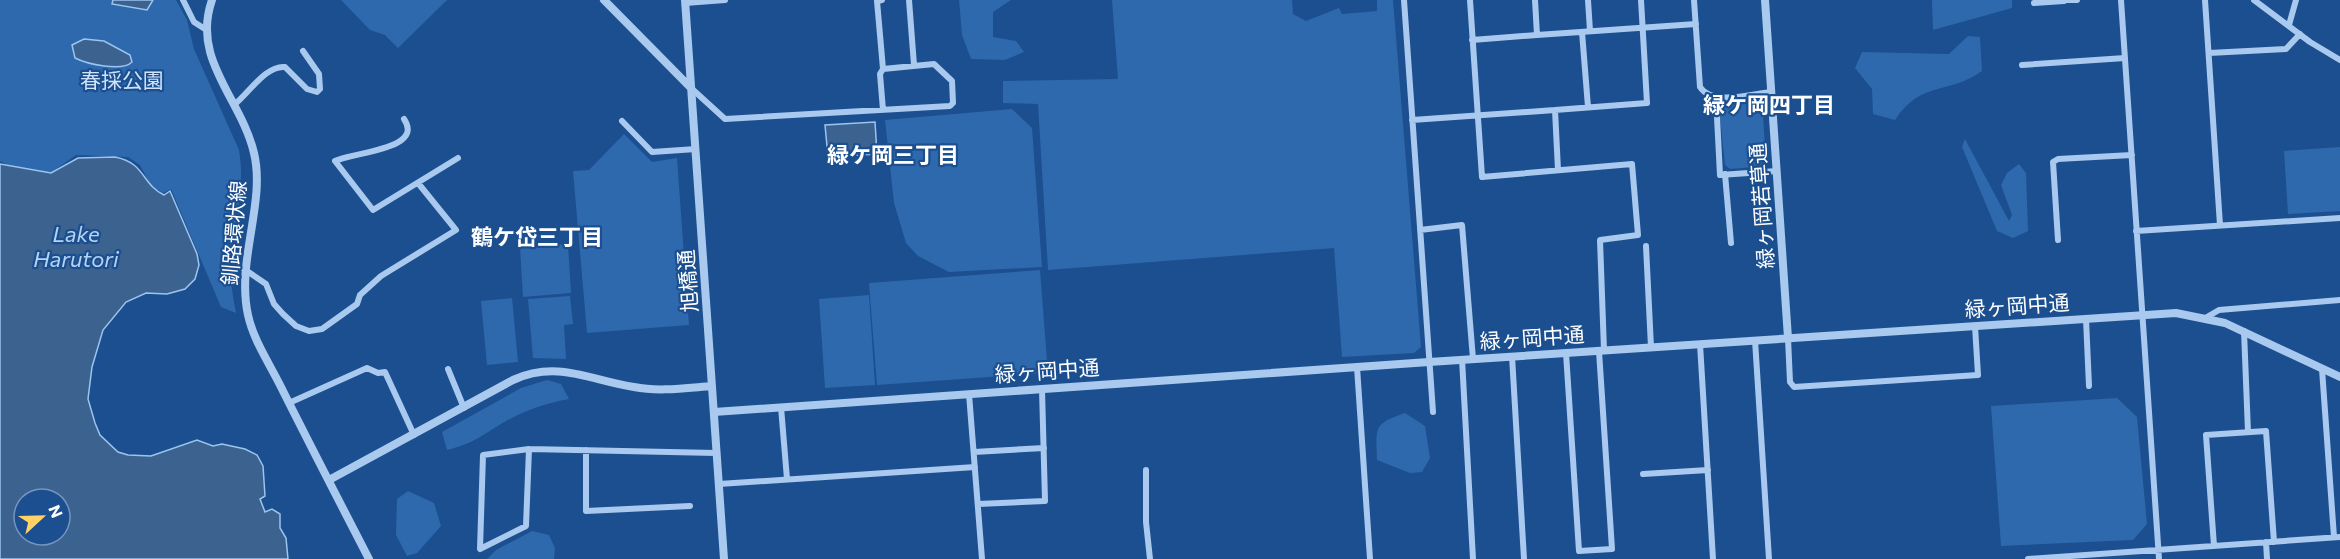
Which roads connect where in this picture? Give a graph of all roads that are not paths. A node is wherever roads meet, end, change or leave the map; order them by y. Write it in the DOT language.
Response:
graph roads {
  1 [pos="183,0"];
  2 [pos="212,0"];
  3 [pos="604,0"];
  4 [pos="725,0"];
  5 [pos="882,0"];
  6 [pos="909,0"];
  7 [pos="1404,0"];
  8 [pos="1470,0"];
  9 [pos="1535,0"];
  10 [pos="1588,0"];
  11 [pos="1641,0"];
  12 [pos="1694,0"];
  13 [pos="1765,0"];
  14 [pos="2064,0"];
  15 [pos="2077,0"];
  16 [pos="2121,0"];
  17 [pos="2205,0"];
  18 [pos="2254,0"];
  19 [pos="2296,0"];
  20 [pos="685,1"];
  21 [pos="2034,3"];
  22 [pos="1696,24"];
  23 [pos="2289,25"];
  24 [pos="1643,28"];
  25 [pos="205,29"];
  26 [pos="1586,32"];
  27 [pos="2300,34"];
  28 [pos="1537,35"];
  29 [pos="1472,40"];
  30 [pos="303,51"];
  31 [pos="2209,53"];
  32 [pos="2125,58"];
  33 [pos="2340,60"];
  34 [pos="914,65"];
  35 [pos="2022,65"];
  36 [pos="883,69"];
  37 [pos="691,88"];
  38 [pos="1772,92"];
  39 [pos="1716,98"];
  40 [pos="234,105"];
  41 [pos="1588,107"];
  42 [pos="883,110"];
  43 [pos="1555,110"];
  44 [pos="1477,116"];
  45 [pos="404,119"];
  46 [pos="1412,120"];
  47 [pos="622,121"];
  48 [pos="696,149"];
  49 [pos="2132,155"];
  50 [pos="458,158"];
  51 [pos="1558,170"];
  52 [pos="1777,171"];
  53 [pos="1725,174"];
  54 [pos="418,183"];
  55 [pos="2340,218"];
  56 [pos="2220,225"];
  57 [pos="1420,230"];
  58 [pos="2136,231"];
  59 [pos="2058,240"];
  60 [pos="1731,243"];
  61 [pos="1646,246"];
  62 [pos="244,268"];
  63 [pos="2340,300"];
  64 [pos="2142,314"];
  65 [pos="2206,317"];
  66 [pos="2086,319"];
  67 [pos="1975,326"];
  68 [pos="2244,331"];
  69 [pos="1788,338"];
  70 [pos="1755,340"];
  71 [pos="1700,344"];
  72 [pos="1651,347"];
  73 [pos="1602,351"];
  74 [pos="1566,353"];
  75 [pos="1512,356"];
  76 [pos="1462,359"];
  77 [pos="1473,359"];
  78 [pos="1429,362"];
  79 [pos="1358,367"];
  80 [pos="448,369"];
  81 [pos="2322,369"];
  82 [pos="2340,377"];
  83 [pos="712,386"];
  84 [pos="2089,386"];
  85 [pos="1042,389"];
  86 [pos="969,394"];
  87 [pos="289,403"];
  88 [pos="781,407"];
  89 [pos="464,408"];
  90 [pos="714,412"];
  91 [pos="1433,412"];
  92 [pos="2248,432"];
  93 [pos="414,435"];
  94 [pos="1044,448"];
  95 [pos="529,449"];
  96 [pos="586,450"];
  97 [pos="974,452"];
  98 [pos="716,453"];
  99 [pos="975,466"];
  100 [pos="1146,470"];
  101 [pos="1708,470"];
  102 [pos="1643,474"];
  103 [pos="787,479"];
  104 [pos="329,480"];
  105 [pos="719,484"];
  106 [pos="978,504"];
  107 [pos="690,506"];
  108 [pos="2337,537"];
  109 [pos="2266,542"];
  110 [pos="2274,542"];
  111 [pos="2214,546"];
  112 [pos="2159,549"];
  113 [pos="369,559"];
  114 [pos="724,559"];
  115 [pos="982,559"];
  116 [pos="1150,559"];
  117 [pos="1370,559"];
  118 [pos="1473,559"];
  119 [pos="1524,559"];
  120 [pos="1713,559"];
  121 [pos="1769,559"];
  122 [pos="2028,559"];
  123 [pos="2159,559"];
  124 [pos="2267,559"];
  1 -- 25 [label="street"];
  2 -- 25 [label="street, 釧路環状線"];
  3 -- 37 [label="street"];
  4 -- 20 [label="street"];
  5 -- 36 [label="street"];
  6 -- 34 [label="street"];
  7 -- 46 [label="street"];
  8 -- 29 [label="street"];
  9 -- 28 [label="street"];
  10 -- 26 [label="street"];
  11 -- 24 [label="street"];
  12 -- 22 [label="street"];
  13 -- 38 [label="street, 緑ヶ岡若草通"];
  14 -- 15 [label="street"];
  14 -- 21 [label="street"];
  16 -- 32 [label="street"];
  17 -- 31 [label="street"];
  18 -- 23 [label="street"];
  19 -- 23 [label="street"];
  20 -- 37 [label="street, 旭橋通"];
  22 -- 24 [label="street"];
  22 -- 39 [label="street"];
  23 -- 27 [label="street"];
  24 -- 26 [label="street"];
  24 -- 41 [label="street"];
  25 -- 40 [label="street, 釧路環状線"];
  26 -- 28 [label="street"];
  26 -- 41 [label="street"];
  27 -- 31 [label="street"];
  27 -- 33 [label="street"];
  28 -- 29 [label="street"];
  29 -- 44 [label="street"];
  30 -- 40 [label="street"];
  31 -- 56 [label="street"];
  32 -- 35 [label="street"];
  32 -- 49 [label="street"];
  34 -- 36 [label="street"];
  34 -- 42 [label="street"];
  36 -- 42 [label="street"];
  37 -- 42 [label="street"];
  37 -- 48 [label="street, 旭橋通"];
  38 -- 39 [label="street"];
  38 -- 52 [label="street, 緑ヶ岡若草通"];
  39 -- 53 [label="street"];
  40 -- 62 [label="street, 釧路環状線"];
  41 -- 43 [label="street"];
  43 -- 44 [label="street"];
  43 -- 51 [label="street"];
  44 -- 46 [label="street"];
  44 -- 51 [label="street"];
  45 -- 54 [label="street"];
  46 -- 57 [label="street"];
  47 -- 48 [label="street"];
  48 -- 83 [label="street, 旭橋通"];
  49 -- 58 [label="street"];
  49 -- 59 [label="street"];
  50 -- 54 [label="street"];
  51 -- 73 [label="street"];
  52 -- 53 [label="street"];
  52 -- 69 [label="street, 緑ヶ岡若草通"];
  53 -- 60 [label="street"];
  54 -- 62 [label="street"];
  55 -- 56 [label="street"];
  56 -- 58 [label="street"];
  57 -- 77 [label="street"];
  57 -- 78 [label="street"];
  58 -- 64 [label="street"];
  61 -- 72 [label="street"];
  62 -- 87 [label="street, 釧路環状線"];
  63 -- 65 [label="street"];
  64 -- 65 [label="street, 緑ヶ岡中通"];
  64 -- 66 [label="street, 緑ヶ岡中通"];
  64 -- 112 [label="street"];
  65 -- 68 [label="street, 緑ヶ岡中通"];
  66 -- 67 [label="street, 緑ヶ岡中通"];
  66 -- 84 [label="street"];
  67 -- 69 [label="street, 緑ヶ岡中通"];
  67 -- 69 [label="street"];
  68 -- 81 [label="street, 緑ヶ岡中通"];
  68 -- 92 [label="street"];
  69 -- 70 [label="street, 緑ヶ岡中通"];
  70 -- 71 [label="street, 緑ヶ岡中通"];
  70 -- 121 [label="street"];
  71 -- 72 [label="street, 緑ヶ岡中通"];
  71 -- 101 [label="street"];
  72 -- 73 [label="street, 緑ヶ岡中通"];
  73 -- 74 [label="street, 緑ヶ岡中通"];
  73 -- 74 [label="street"];
  74 -- 75 [label="street, 緑ヶ岡中通"];
  75 -- 77 [label="street, 緑ヶ岡中通"];
  75 -- 119 [label="street"];
  76 -- 77 [label="street, 緑ヶ岡中通"];
  76 -- 78 [label="street, 緑ヶ岡中通"];
  76 -- 118 [label="street"];
  78 -- 79 [label="street, 緑ヶ岡中通"];
  78 -- 91 [label="street"];
  79 -- 85 [label="street, 緑ヶ岡中通"];
  79 -- 117 [label="street"];
  80 -- 89 [label="street"];
  81 -- 82 [label="street, 緑ヶ岡中通"];
  81 -- 108 [label="street"];
  83 -- 89 [label="street"];
  83 -- 90 [label="street, 旭橋通"];
  85 -- 86 [label="street, 緑ヶ岡中通"];
  85 -- 94 [label="street"];
  86 -- 88 [label="street, 緑ヶ岡中通"];
  86 -- 97 [label="street"];
  87 -- 93 [label="street"];
  87 -- 104 [label="street, 釧路環状線"];
  88 -- 90 [label="street, 緑ヶ岡中通"];
  88 -- 103 [label="street"];
  89 -- 93 [label="street"];
  90 -- 98 [label="street, 旭橋通"];
  92 -- 110 [label="street"];
  92 -- 111 [label="street"];
  93 -- 104 [label="street"];
  94 -- 97 [label="street"];
  94 -- 106 [label="street"];
  95 -- 95 [label="street"];
  95 -- 96 [label="street"];
  96 -- 98 [label="street"];
  96 -- 107 [label="street"];
  97 -- 99 [label="street"];
  98 -- 105 [label="street, 旭橋通"];
  99 -- 103 [label="street"];
  99 -- 106 [label="street"];
  100 -- 116 [label="street"];
  101 -- 102 [label="street"];
  101 -- 120 [label="street"];
  103 -- 105 [label="street"];
  104 -- 113 [label="street, 釧路環状線"];
  105 -- 114 [label="street, 旭橋通"];
  106 -- 115 [label="street"];
  108 -- 110 [label="street"];
  109 -- 110 [label="street"];
  109 -- 111 [label="street"];
  109 -- 124 [label="street"];
  111 -- 112 [label="street"];
  112 -- 122 [label="street"];
  112 -- 123 [label="street"];
}
